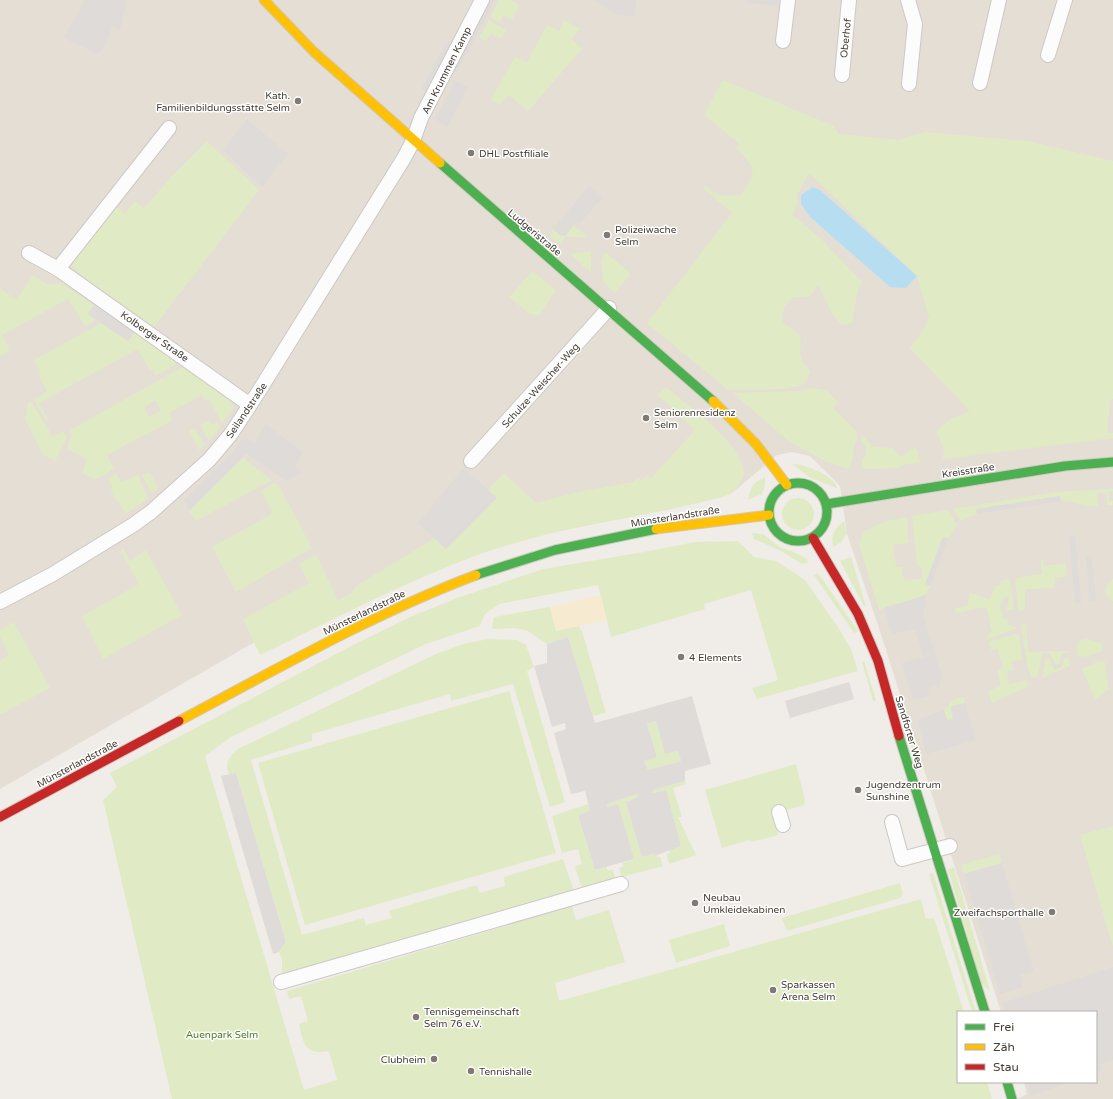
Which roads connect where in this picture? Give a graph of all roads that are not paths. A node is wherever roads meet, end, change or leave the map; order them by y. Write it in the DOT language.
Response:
graph roads {
  1 [pos="264,0"];
  2 [pos="482,0"];
  3 [pos="788,0"];
  4 [pos="849,0"];
  5 [pos="908,0"];
  6 [pos="998,0"];
  7 [pos="1065,0"];
  8 [pos="783,41"];
  9 [pos="1048,55"];
  10 [pos="842,75"];
  11 [pos="980,83"];
  12 [pos="909,84"];
  13 [pos="169,128"];
  14 [pos="413,141"];
  15 [pos="29,253"];
  16 [pos="58,269"];
  17 [pos="609,308"];
  18 [pos="250,405"];
  19 [pos="471,461"];
  20 [pos="1113,462"];
  21 [pos="787,485"];
  22 [pos="827,504"];
  23 [pos="769,515"];
  24 [pos="813,538"];
  25 [pos="0,602"];
  26 [pos="0,817"];
  27 [pos="892,822"];
  28 [pos="950,846"];
  29 [pos="934,850"];
  30 [pos="621,884"];
  31 [pos="281,982"];
  32 [pos="985,1011"];
  33 [pos="1007,1083"];
  34 [pos="1012,1099"];
  1 -- 14 [label="main road, Ludgeristraße"];
  2 -- 14 [label="street, Am Krummen Kamp"];
  3 -- 8 [label="street"];
  4 -- 10 [label="street, Oberhof"];
  5 -- 12 [label="street"];
  6 -- 11 [label="street"];
  7 -- 9 [label="street"];
  13 -- 16 [label="street"];
  14 -- 17 [label="main road, Ludgeristraße"];
  14 -- 18 [label="street, Seilandstraße"];
  15 -- 16 [label="street, Kolberger Straße"];
  16 -- 18 [label="street, Kolberger Straße"];
  17 -- 19 [label="street, Schulze-Weischer-Weg"];
  17 -- 21 [label="main road, Ludgeristraße"];
  18 -- 25 [label="street, Seilandstraße"];
  20 -- 22 [label="main road, Kreisstraße"];
  21 -- 22 [label="main road"];
  21 -- 23 [label="main road"];
  22 -- 24 [label="main road"];
  23 -- 24 [label="main road"];
  23 -- 26 [label="main road, Münsterlandstraße"];
  24 -- 29 [label="main road, Sandforter Weg"];
  27 -- 29 [label="street"];
  28 -- 29 [label="street"];
  29 -- 32 [label="main road, Sandforter Weg"];
  30 -- 31 [label="street"];
  33 -- 34 [label="main road"];
}
